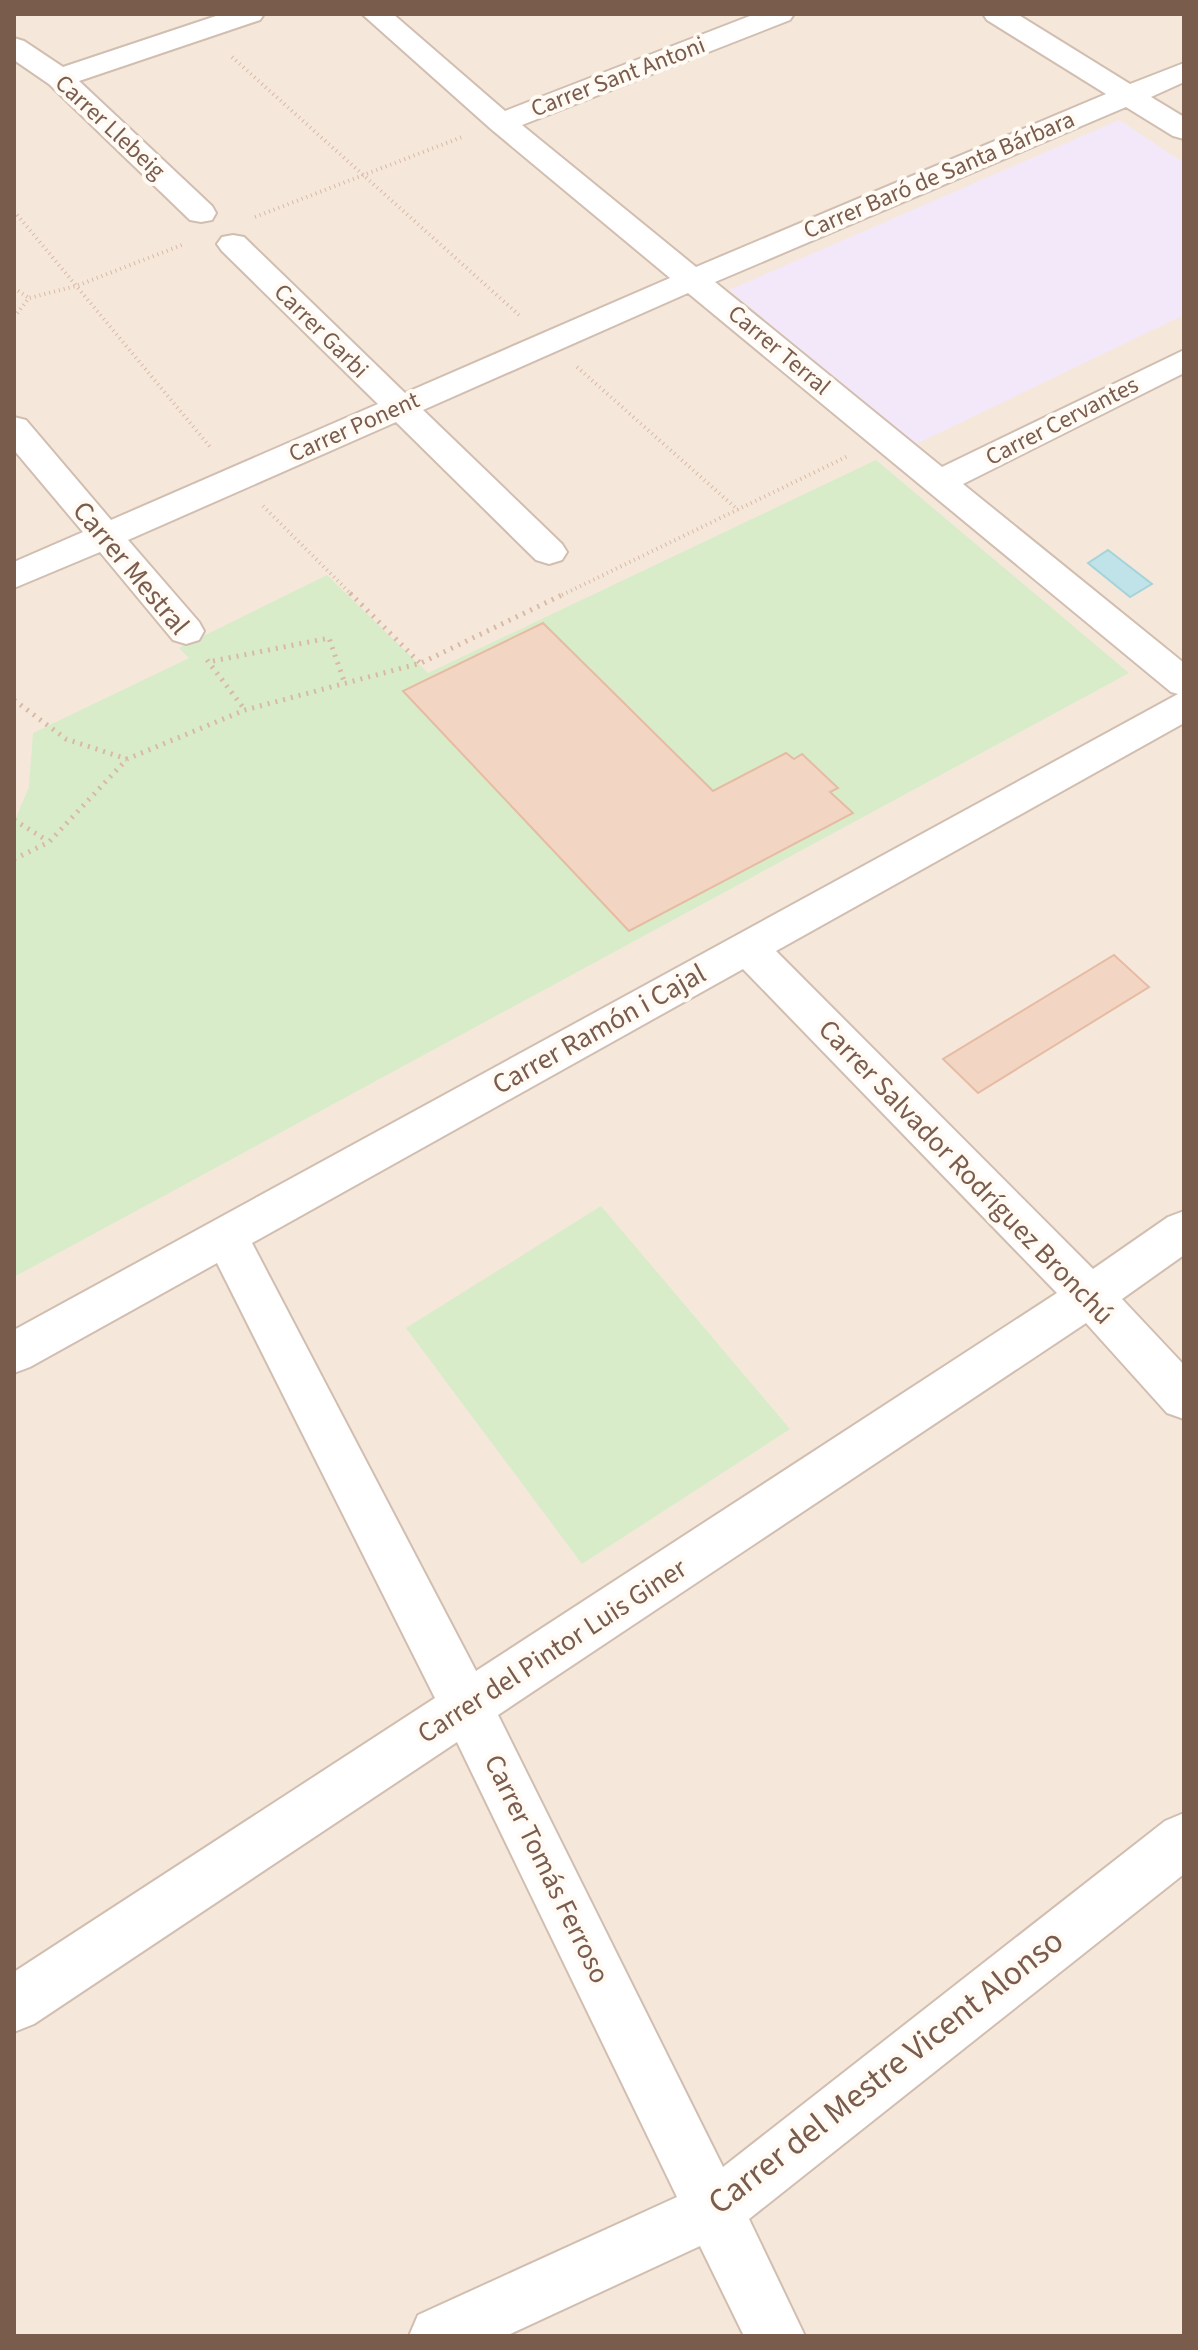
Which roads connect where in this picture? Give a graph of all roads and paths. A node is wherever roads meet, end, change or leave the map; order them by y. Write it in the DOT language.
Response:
graph roads {
  1 [pos="250,14"];
  2 [pos="376,14"];
  3 [pos="780,14"];
  4 [pos="997,14"];
  5 [pos="202,30"];
  6 [pos="14,47"];
  7 [pos="1184,72"];
  8 [pos="59,78"];
  9 [pos="1130,95"];
  10 [pos="501,123"];
  11 [pos="1184,130"];
  12 [pos="14,211"];
  13 [pos="201,213"];
  14 [pos="233,244"];
  15 [pos="694,279"];
  16 [pos="14,288"];
  17 [pos="29,298"];
  18 [pos="549,342"];
  19 [pos="1184,360"];
  20 [pos="399,408"];
  21 [pos="14,428"];
  22 [pos="885,439"];
  23 [pos="236,479"];
  24 [pos="939,482"];
  25 [pos="738,510"];
  26 [pos="104,536"];
  27 [pos="549,552"];
  28 [pos="14,576"];
  29 [pos="186,631"];
  30 [pos="208,661"];
  31 [pos="421,663"];
  32 [pos="1184,683"];
  33 [pos="345,684"];
  34 [pos="14,700"];
  35 [pos="1184,706"];
  36 [pos="245,710"];
  37 [pos="127,759"];
  38 [pos="14,820"];
  39 [pos="49,842"];
  40 [pos="14,859"];
  41 [pos="747,947"];
  42 [pos="1184,1230"];
  43 [pos="225,1235"];
  44 [pos="1090,1296"];
  45 [pos="14,1353"];
  46 [pos="1184,1398"];
  47 [pos="467,1707"];
  48 [pos="1184,1840"];
  49 [pos="14,2004"];
  50 [pos="714,2210"];
  51 [pos="439,2336"];
  52 [pos="775,2336"];
  1 -- 5 [label="street"];
  2 -- 10 [label="street, Carrer Terral"];
  3 -- 10 [label="street, Carrer Sant Antoni"];
  4 -- 9 [label="street"];
  5 -- 8 [label="street"];
  5 -- 18 [label="path"];
  6 -- 8 [label="street, Carrer Llebeig"];
  7 -- 9 [label="street, Carrer Baró de Santa Bárbara"];
  8 -- 13 [label="street, Carrer Llebeig"];
  9 -- 11 [label="street"];
  9 -- 15 [label="street, Carrer Baró de Santa Bárbara"];
  10 -- 15 [label="street, Carrer Terral"];
  12 -- 23 [label="path"];
  14 -- 20 [label="street, Carrer Garbi"];
  15 -- 18 [label="street, Carrer Ponent"];
  15 -- 22 [label="street, Carrer Terral"];
  16 -- 17 [label="path"];
  18 -- 20 [label="street, Carrer Ponent"];
  18 -- 25 [label="path"];
  19 -- 24 [label="street, Carrer Cervantes"];
  20 -- 23 [label="street, Carrer Ponent"];
  20 -- 27 [label="street, Carrer Garbi"];
  21 -- 26 [label="street, Carrer Mestral"];
  22 -- 24 [label="street, Carrer Terral"];
  22 -- 25 [label="path"];
  23 -- 26 [label="street, Carrer Ponent"];
  23 -- 31 [label="path"];
  24 -- 32 [label="street, Carrer Terral"];
  25 -- 31 [label="path"];
  26 -- 28 [label="street, Carrer Ponent"];
  26 -- 29 [label="street, Carrer Mestral"];
  29 -- 30 [label="path, Carrer Mestral"];
  30 -- 33 [label="path"];
  30 -- 36 [label="path, Carrer Mestral"];
  31 -- 33 [label="path"];
  33 -- 36 [label="path"];
  34 -- 37 [label="path"];
  35 -- 41 [label="street, Carrer Ramón i Cajal"];
  36 -- 37 [label="path"];
  37 -- 39 [label="path"];
  38 -- 39 [label="path"];
  39 -- 40 [label="path"];
  41 -- 43 [label="street, Carrer Ramón i Cajal"];
  41 -- 44 [label="street, Carrer Salvador Rodríguez Bronchú"];
  42 -- 44 [label="street, Carrer del Pintor Luis Giner"];
  43 -- 45 [label="street, Carrer Ramón i Cajal"];
  43 -- 47 [label="street, Carrer Tomás Ferroso"];
  44 -- 46 [label="street, Carrer Salvador Rodríguez Bronchú"];
  44 -- 47 [label="street, Carrer del Pintor Luis Giner"];
  47 -- 49 [label="street, Carrer del Pintor Luis Giner"];
  47 -- 50 [label="street, Carrer Tomás Ferroso"];
  48 -- 50 [label="street, Carrer del Mestre Vicent Alonso"];
  50 -- 51 [label="street, Carrer del Mestre Vicent Alonso"];
  50 -- 52 [label="street, Carrer Tomás Ferroso"];
}
